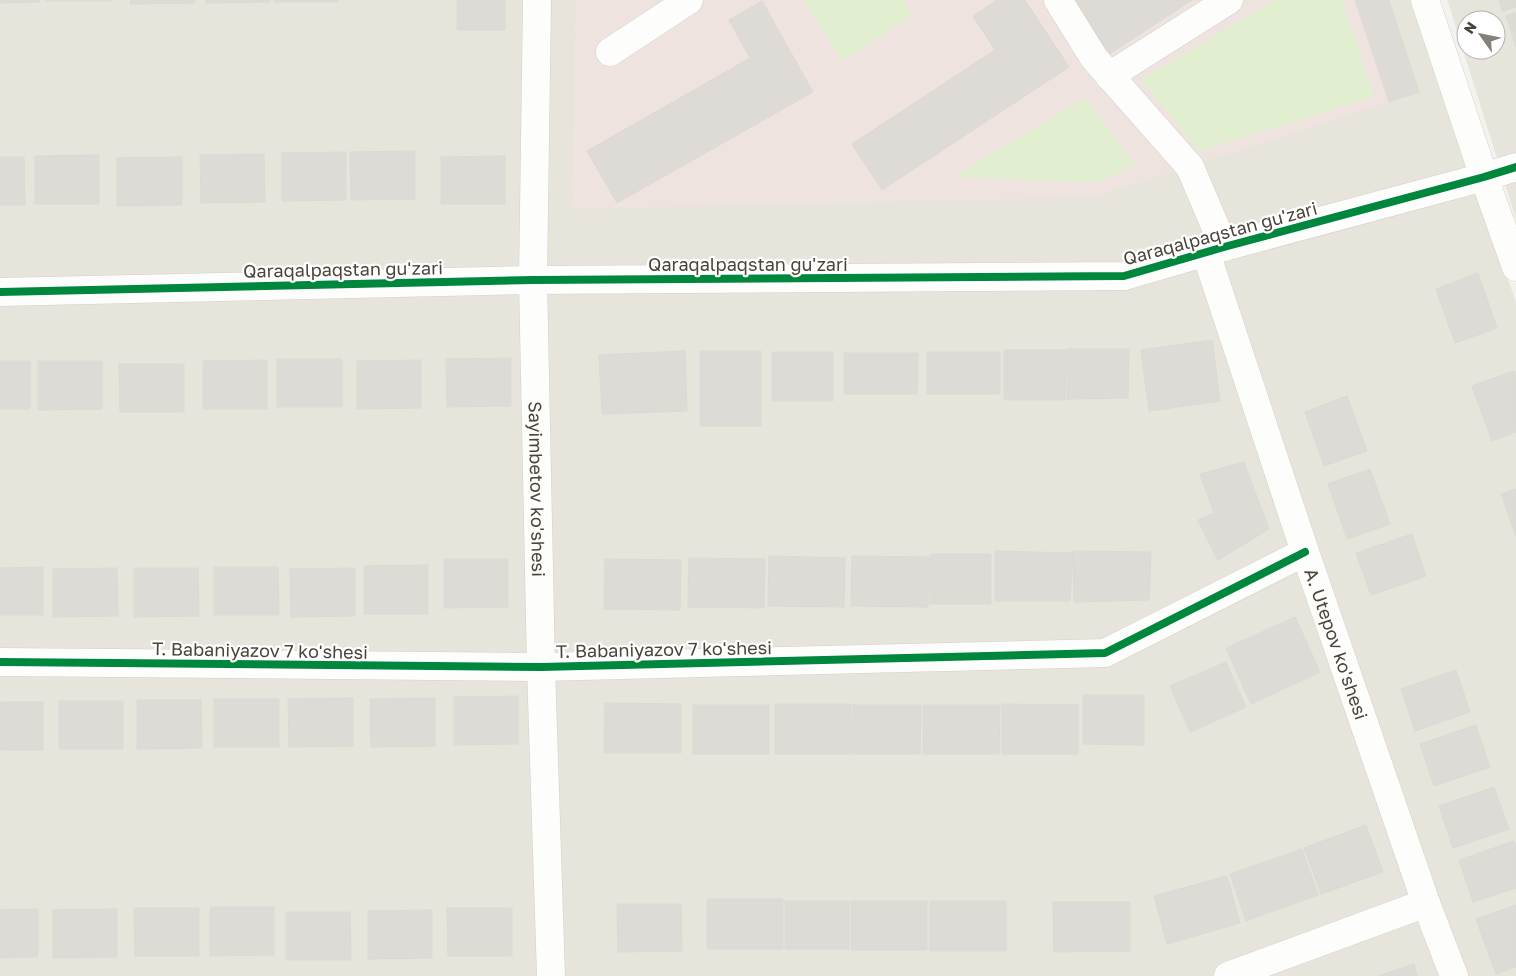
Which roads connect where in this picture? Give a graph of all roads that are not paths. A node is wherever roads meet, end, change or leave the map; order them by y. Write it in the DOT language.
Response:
graph roads {
  1 [pos="537,0"];
  2 [pos="689,0"];
  3 [pos="1058,0"];
  4 [pos="1229,0"];
  5 [pos="1425,0"];
  6 [pos="610,52"];
  7 [pos="1109,76"];
  8 [pos="1516,167"];
  9 [pos="1484,177"];
  10 [pos="1215,250"];
  11 [pos="1516,267"];
  12 [pos="533,280"];
  13 [pos="0,292"];
  14 [pos="1305,552"];
  15 [pos="0,662"];
  16 [pos="541,667"];
  17 [pos="1426,903"];
  18 [pos="551,976"];
  19 [pos="1228,976"];
  20 [pos="1454,976"];
  1 -- 12 [label="street, Sayimbetov ko'shesi"];
  2 -- 6 [label="street"];
  3 -- 7 [label="street, A. Utepov ko'shesi"];
  4 -- 7 [label="street"];
  5 -- 9 [label="street"];
  7 -- 10 [label="street, A. Utepov ko'shesi"];
  8 -- 9 [label="street, Qaraqalpaqstan gu'zari"];
  9 -- 10 [label="street, Qaraqalpaqstan gu'zari"];
  9 -- 11 [label="street"];
  10 -- 12 [label="street, Qaraqalpaqstan gu'zari"];
  10 -- 14 [label="street, A. Utepov ko'shesi"];
  12 -- 13 [label="street, Qaraqalpaqstan gu'zari"];
  12 -- 16 [label="street, Sayimbetov ko'shesi"];
  14 -- 16 [label="street, T. Babaniyazov 7 ko'shesi"];
  14 -- 17 [label="street, A. Utepov ko'shesi"];
  15 -- 16 [label="street, T. Babaniyazov 7 ko'shesi"];
  16 -- 18 [label="street, Sayimbetov ko'shesi"];
  17 -- 19 [label="street"];
  17 -- 20 [label="street, A. Utepov ko'shesi"];
}
